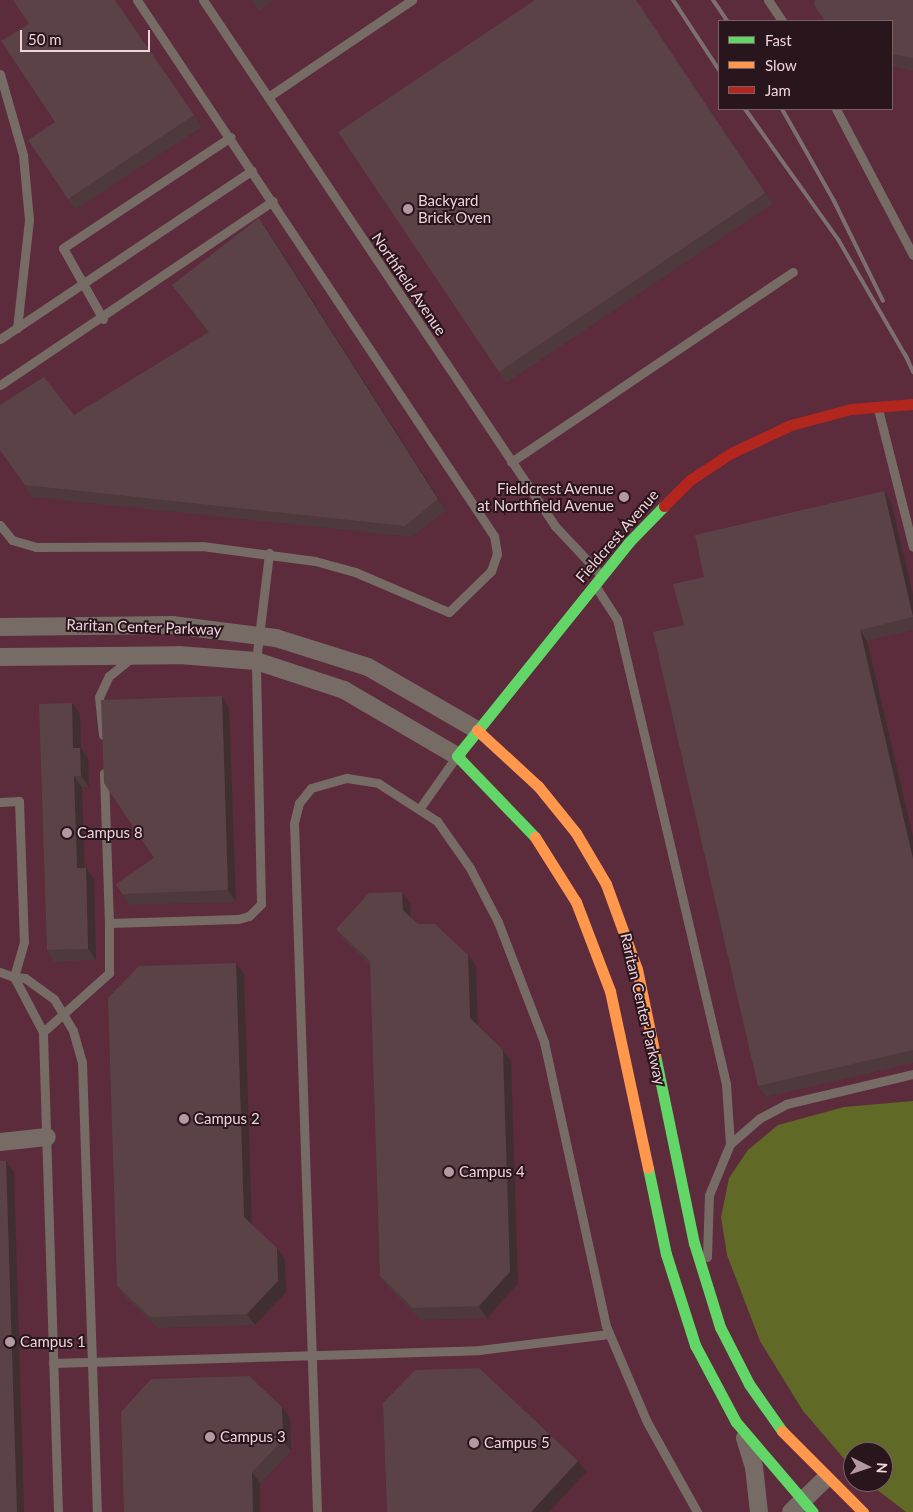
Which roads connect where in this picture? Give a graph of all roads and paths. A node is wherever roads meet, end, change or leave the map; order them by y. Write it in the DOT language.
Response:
graph roads {
  1 [pos="137,0"];
  2 [pos="203,0"];
  3 [pos="412,0"];
  4 [pos="768,0"];
  5 [pos="781,20"];
  6 [pos="0,74"];
  7 [pos="268,97"];
  8 [pos="837,110"];
  9 [pos="231,137"];
  10 [pos="252,170"];
  11 [pos="274,201"];
  12 [pos="913,255"];
  13 [pos="793,272"];
  14 [pos="82,284"];
  15 [pos="103,319"];
  16 [pos="17,328"];
  17 [pos="0,340"];
  18 [pos="0,386"];
  19 [pos="913,404"];
  20 [pos="878,406"];
  21 [pos="511,462"];
  22 [pos="0,526"];
  23 [pos="913,548"];
  24 [pos="269,554"];
  25 [pos="598,580"];
  26 [pos="0,627"];
  27 [pos="258,634"];
  28 [pos="147,655"];
  29 [pos="0,657"];
  30 [pos="256,662"];
  31 [pos="477,730"];
  32 [pos="103,744"];
  33 [pos="457,756"];
  34 [pos="104,764"];
  35 [pos="0,802"];
  36 [pos="420,808"];
  37 [pos="109,923"];
  38 [pos="0,972"];
  39 [pos="14,978"];
  40 [pos="62,1014"];
  41 [pos="43,1032"];
  42 [pos="913,1074"];
  43 [pos="47,1137"];
  44 [pos="0,1142"];
  45 [pos="730,1144"];
  46 [pos="707,1292"];
  47 [pos="609,1334"];
  48 [pos="312,1354"];
  49 [pos="92,1361"];
  50 [pos="53,1363"];
  51 [pos="736,1422"];
  52 [pos="825,1479"];
  53 [pos="802,1508"];
  54 [pos="58,1512"];
  55 [pos="96,1512"];
  56 [pos="317,1512"];
  57 [pos="697,1512"];
  58 [pos="759,1512"];
  59 [pos="863,1512"];
  1 -- 9 [label="lane"];
  2 -- 7 [label="lane, Northfield Avenue"];
  3 -- 7 [label="lane"];
  4 -- 5 [label="lane"];
  6 -- 16 [label="lane"];
  7 -- 21 [label="lane, Northfield Avenue"];
  8 -- 12 [label="lane"];
  9 -- 10 [label="lane"];
  9 -- 14 [label="lane"];
  10 -- 11 [label="lane"];
  10 -- 14 [label="lane"];
  11 -- 15 [label="lane"];
  11 -- 24 [label="lane"];
  13 -- 21 [label="lane"];
  14 -- 15 [label="lane"];
  14 -- 16 [label="lane"];
  15 -- 18 [label="lane"];
  16 -- 17 [label="lane"];
  19 -- 20 [label="street, Fieldcrest Avenue"];
  20 -- 23 [label="lane"];
  20 -- 25 [label="street, Fieldcrest Avenue"];
  21 -- 25 [label="lane, Northfield Avenue"];
  22 -- 24 [label="lane"];
  24 -- 27 [label="lane"];
  25 -- 31 [label="street, Fieldcrest Avenue"];
  25 -- 45 [label="lane, Northfield Avenue"];
  26 -- 27 [label="street, Raritan Center Parkway"];
  27 -- 30 [label="lane"];
  27 -- 31 [label="street, Raritan Center Parkway"];
  28 -- 29 [label="street, Raritan Center Parkway"];
  28 -- 30 [label="street, Raritan Center Parkway"];
  28 -- 32 [label="lane"];
  30 -- 33 [label="street, Raritan Center Parkway"];
  30 -- 37 [label="lane"];
  31 -- 33 [label="street, Fieldcrest Avenue"];
  31 -- 46 [label="street, Raritan Center Parkway"];
  33 -- 36 [label="lane"];
  33 -- 51 [label="street, Raritan Center Parkway"];
  34 -- 37 [label="lane"];
  35 -- 39 [label="lane"];
  36 -- 47 [label="lane"];
  36 -- 48 [label="lane"];
  37 -- 40 [label="lane"];
  38 -- 39 [label="lane"];
  39 -- 40 [label="lane"];
  39 -- 41 [label="lane"];
  40 -- 41 [label="lane"];
  40 -- 49 [label="lane"];
  41 -- 43 [label="lane"];
  42 -- 45 [label="lane"];
  43 -- 44 [label="street"];
  43 -- 50 [label="lane"];
  45 -- 46 [label="lane"];
  46 -- 52 [label="street, Raritan Center Parkway"];
  47 -- 48 [label="lane"];
  47 -- 57 [label="lane"];
  48 -- 49 [label="lane"];
  48 -- 56 [label="lane"];
  49 -- 50 [label="lane"];
  49 -- 55 [label="lane"];
  50 -- 54 [label="lane"];
  51 -- 53 [label="street, Raritan Center Parkway"];
  51 -- 58 [label="street"];
  52 -- 53 [label="street"];
  52 -- 59 [label="street, Raritan Center Parkway"];
}
